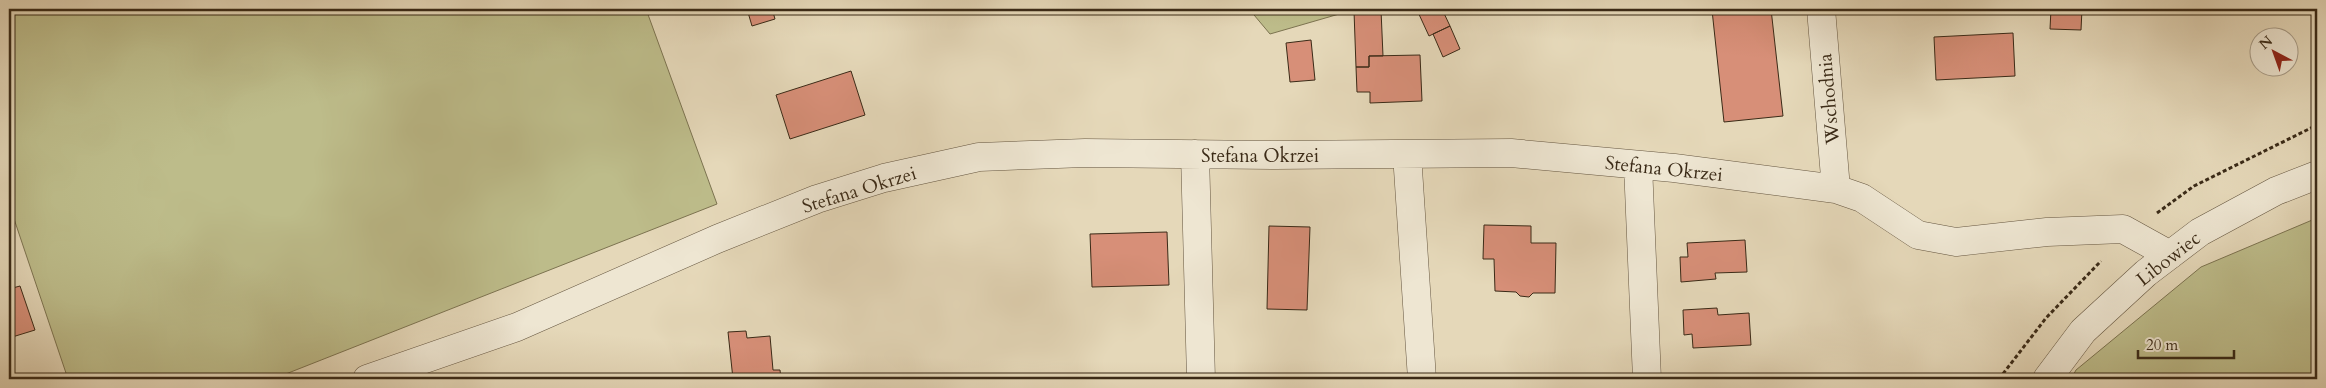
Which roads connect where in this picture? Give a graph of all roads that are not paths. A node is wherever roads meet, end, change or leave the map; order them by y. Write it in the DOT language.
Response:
graph roads {
  1 [pos="1821,9"];
  2 [pos="1195,154"];
  3 [pos="1407,154"];
  4 [pos="1638,165"];
  5 [pos="2317,175"];
  6 [pos="1836,189"];
  7 [pos="2170,255"];
  8 [pos="367,379"];
  9 [pos="1200,379"];
  10 [pos="1422,379"];
  11 [pos="1647,379"];
  12 [pos="2047,379"];
  1 -- 6 [label="street, Wschodnia"];
  2 -- 3 [label="street, Stefana Okrzei"];
  2 -- 8 [label="street, Stefana Okrzei"];
  2 -- 9 [label="street"];
  3 -- 4 [label="street, Stefana Okrzei"];
  3 -- 10 [label="street"];
  4 -- 6 [label="street, Stefana Okrzei"];
  4 -- 11 [label="street"];
  5 -- 7 [label="street, Libowiec"];
  6 -- 7 [label="street, Stefana Okrzei"];
  7 -- 12 [label="street, Libowiec"];
}
